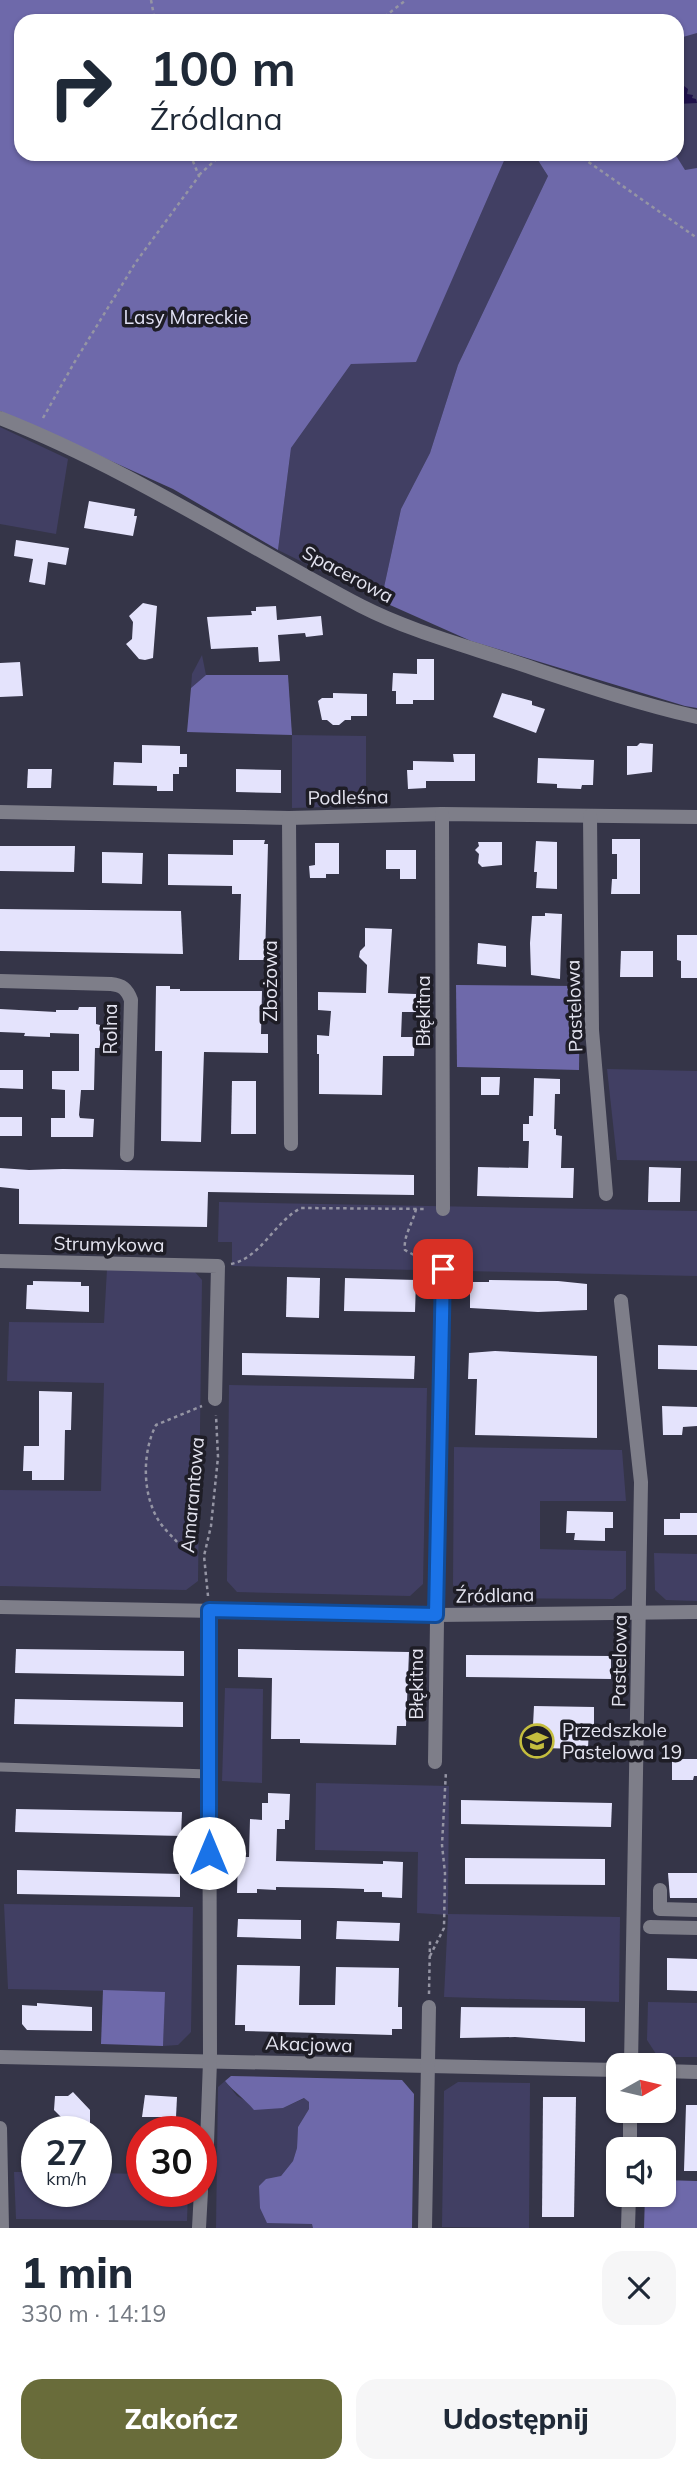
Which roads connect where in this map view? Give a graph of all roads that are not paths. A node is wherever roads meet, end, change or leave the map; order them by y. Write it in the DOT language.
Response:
graph roads {
  1 [pos="0,418"];
  2 [pos="697,717"];
  3 [pos="0,813"];
  4 [pos="442,814"];
  5 [pos="590,816"];
  6 [pos="697,817"];
  7 [pos="289,818"];
  8 [pos="0,981"];
  9 [pos="291,1144"];
  10 [pos="127,1155"];
  11 [pos="606,1194"];
  12 [pos="443,1209"];
  13 [pos="0,1261"];
  14 [pos="436,1267"];
  15 [pos="621,1301"];
  16 [pos="215,1399"];
  17 [pos="0,1608"];
  18 [pos="209,1610"];
  19 [pos="639,1612"];
  20 [pos="697,1612"];
  21 [pos="436,1615"];
  22 [pos="435,1762"];
  23 [pos="0,1767"];
  24 [pos="208,1774"];
  25 [pos="660,1890"];
  26 [pos="697,1910"];
  27 [pos="650,1927"];
  28 [pos="697,1928"];
  29 [pos="429,2007"];
  30 [pos="631,2053"];
  31 [pos="0,2057"];
  32 [pos="210,2061"];
  33 [pos="428,2067"];
  34 [pos="606,2070"];
  35 [pos="676,2071"];
  36 [pos="697,2072"];
  37 [pos="208,2116"];
  38 [pos="0,2128"];
  39 [pos="200,2207"];
  40 [pos="629,2207"];
  41 [pos="2,2228"];
  42 [pos="199,2228"];
  43 [pos="425,2228"];
  44 [pos="628,2228"];
  1 -- 2 [label="street, Spacerowa"];
  3 -- 7 [label="street, Podleśna"];
  4 -- 5 [label="street, Podleśna"];
  4 -- 7 [label="street, Podleśna"];
  4 -- 12 [label="street, Błękitna"];
  5 -- 6 [label="street, Podleśna"];
  5 -- 11 [label="street, Pastelowa"];
  7 -- 9 [label="street, Zbożowa"];
  8 -- 10 [label="street, Rolna"];
  13 -- 16 [label="street, Strumykowa"];
  14 -- 21 [label="street, Błękitna"];
  15 -- 19 [label="street, Pastelowa"];
  17 -- 18 [label="street, Źródlana"];
  18 -- 21 [label="street, Źródlana"];
  18 -- 24 [label="street"];
  19 -- 20 [label="street, Źródlana"];
  19 -- 21 [label="street, Źródlana"];
  19 -- 30 [label="street, Pastelowa"];
  21 -- 22 [label="street, Błękitna"];
  23 -- 24 [label="lane"];
  24 -- 32 [label="street"];
  25 -- 26 [label="street"];
  27 -- 28 [label="street"];
  29 -- 33 [label="street"];
  31 -- 32 [label="street, Akacjowa"];
  32 -- 33 [label="street, Akacjowa"];
  32 -- 37 [label="street"];
  33 -- 34 [label="street, Akacjowa"];
  33 -- 43 [label="street"];
  35 -- 36 [label="street"];
  38 -- 41 [label="street"];
  39 -- 42 [label="street"];
  40 -- 44 [label="street"];
}
